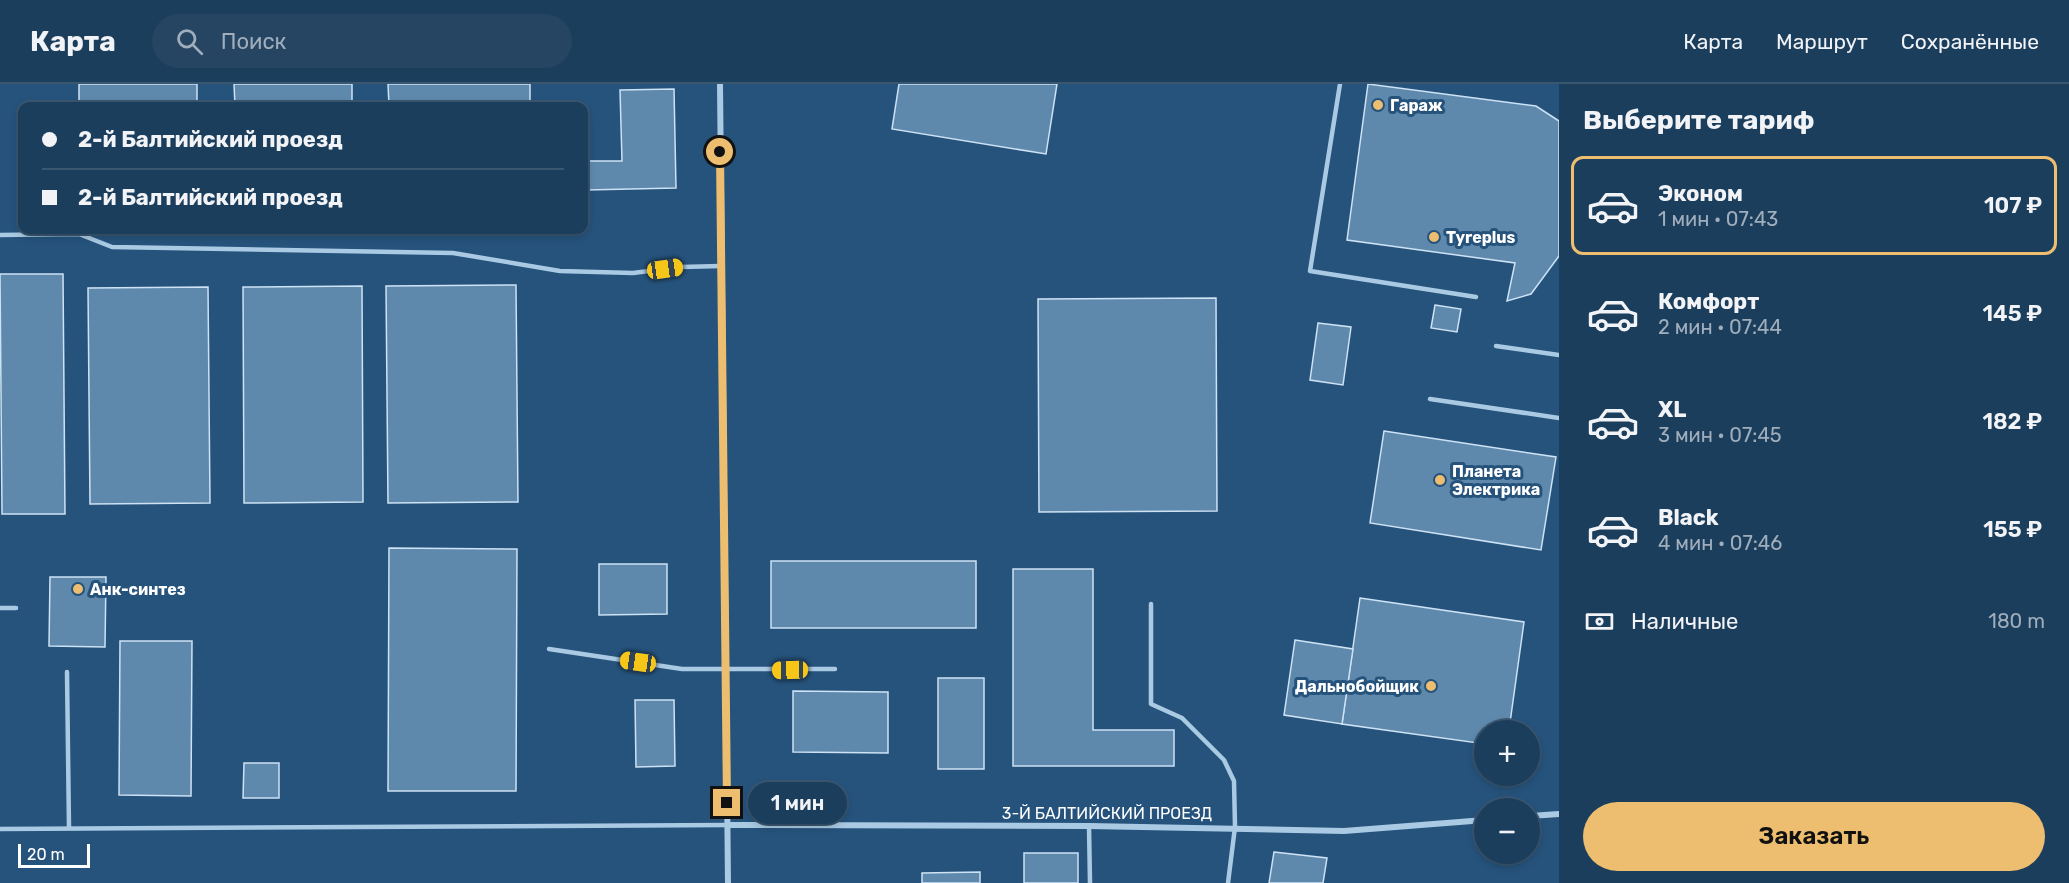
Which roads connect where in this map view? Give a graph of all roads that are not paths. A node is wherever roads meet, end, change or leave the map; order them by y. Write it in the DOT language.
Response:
graph roads {
  1 [pos="720,84"];
  2 [pos="1340,84"];
  3 [pos="0,235"];
  4 [pos="722,266"];
  5 [pos="1476,297"];
  6 [pos="1496,346"];
  7 [pos="1559,355"];
  8 [pos="1430,399"];
  9 [pos="1559,418"];
  10 [pos="1151,604"];
  11 [pos="0,608"];
  12 [pos="16,608"];
  13 [pos="549,649"];
  14 [pos="835,669"];
  15 [pos="725,670"];
  16 [pos="67,672"];
  17 [pos="1559,814"];
  18 [pos="1540,815"];
  19 [pos="1474,821"];
  20 [pos="728,825"];
  21 [pos="1089,826"];
  22 [pos="1235,827"];
  23 [pos="69,828"];
  24 [pos="0,829"];
  25 [pos="728,883"];
  26 [pos="1090,883"];
  27 [pos="1228,883"];
  1 -- 4 [label="street"];
  2 -- 5 [label="lane"];
  3 -- 4 [label="lane"];
  4 -- 15 [label="street"];
  6 -- 7 [label="lane"];
  8 -- 9 [label="lane"];
  10 -- 22 [label="lane"];
  11 -- 12 [label="lane"];
  13 -- 15 [label="lane"];
  14 -- 15 [label="lane"];
  15 -- 20 [label="street"];
  16 -- 23 [label="lane"];
  17 -- 18 [label="street"];
  19 -- 22 [label="street, 3-Й БАЛТИЙСКИЙ ПРОЕЗД"];
  20 -- 21 [label="street, 3-Й БАЛТИЙСКИЙ ПРОЕЗД"];
  20 -- 23 [label="lane"];
  20 -- 25 [label="street"];
  21 -- 22 [label="street, 3-Й БАЛТИЙСКИЙ ПРОЕЗД"];
  21 -- 26 [label="lane"];
  22 -- 27 [label="lane"];
  23 -- 24 [label="lane"];
}
